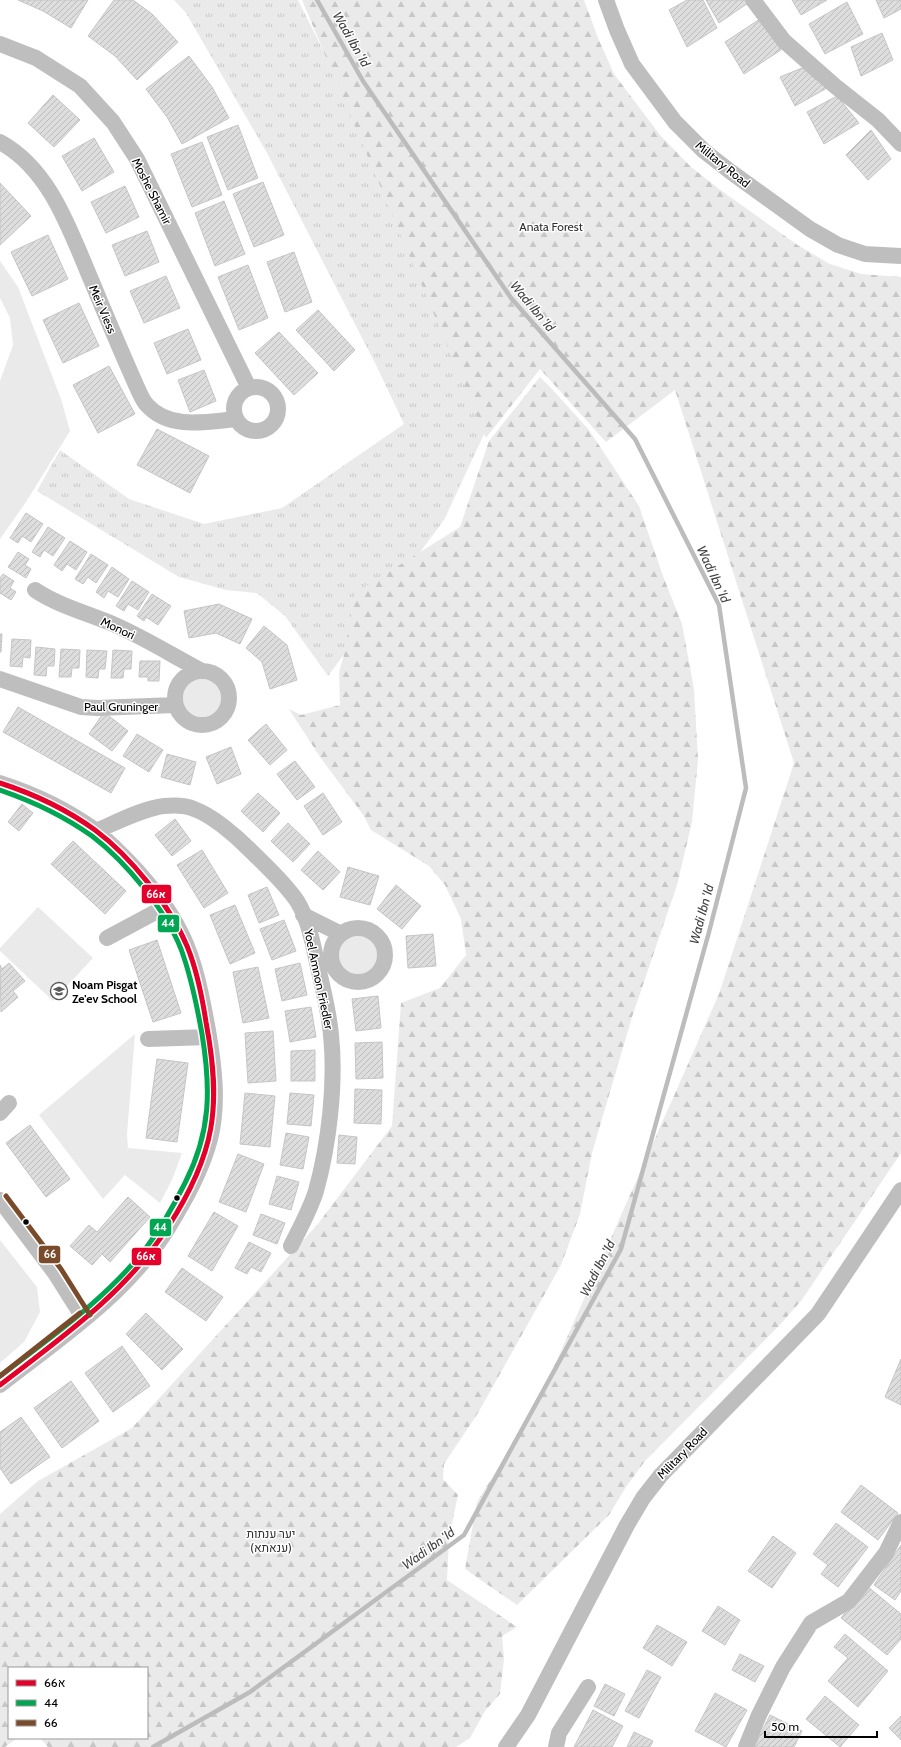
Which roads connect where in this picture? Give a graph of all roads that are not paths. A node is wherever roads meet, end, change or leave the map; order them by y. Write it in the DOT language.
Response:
graph roads {
  1 [pos="606,0"];
  2 [pos="753,0"];
  3 [pos="0,44"];
  4 [pos="0,142"];
  5 [pos="901,144"];
  6 [pos="901,256"];
  7 [pos="249,388"];
  8 [pos="236,419"];
  9 [pos="35,590"];
  10 [pos="200,670"];
  11 [pos="0,679"];
  12 [pos="175,705"];
  13 [pos="0,783"];
  14 [pos="96,831"];
  15 [pos="165,907"];
  16 [pos="303,915"];
  17 [pos="341,934"];
  18 [pos="107,938"];
  19 [pos="209,1037"];
  20 [pos="148,1039"];
  21 [pos="901,1190"];
  22 [pos="0,1200"];
  23 [pos="291,1246"];
  24 [pos="84,1319"];
  25 [pos="0,1385"];
  26 [pos="901,1522"];
  27 [pos="588,1687"];
  28 [pos="506,1747"];
  29 [pos="556,1747"];
  30 [pos="746,1747"];
  1 -- 6 [label="street, Military Road"];
  2 -- 5 [label="street"];
  3 -- 7 [label="street, Moshe Shamir"];
  4 -- 8 [label="street, Meir Viess"];
  7 -- 8 [label="street"];
  7 -- 8 [label="street"];
  9 -- 10 [label="street, Monori"];
  10 -- 12 [label="street, Paul Gruninger"];
  10 -- 12 [label="street, Paul Gruninger"];
  11 -- 12 [label="street, Paul Gruninger"];
  13 -- 14 [label="street"];
  14 -- 15 [label="street"];
  14 -- 16 [label="street, Yoel Amnon Friedler"];
  15 -- 18 [label="street"];
  15 -- 19 [label="street"];
  16 -- 17 [label="street"];
  16 -- 23 [label="street, Yoel Amnon Friedler"];
  19 -- 20 [label="street"];
  19 -- 24 [label="street"];
  21 -- 28 [label="street, Military Road"];
  22 -- 24 [label="street"];
  24 -- 25 [label="street"];
  26 -- 30 [label="street"];
  27 -- 29 [label="street"];
}
